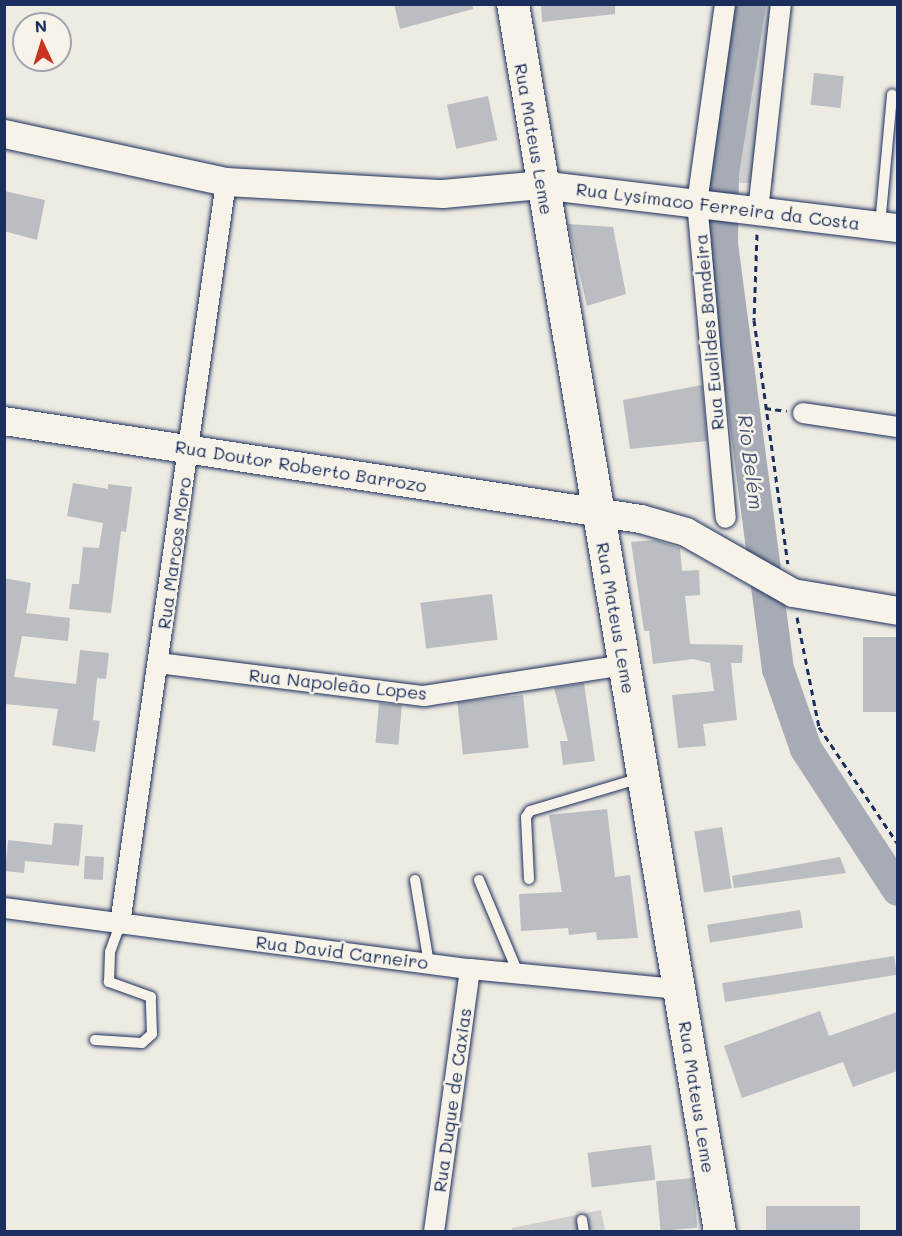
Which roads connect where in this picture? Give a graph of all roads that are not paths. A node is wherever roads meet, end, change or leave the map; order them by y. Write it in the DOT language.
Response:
graph roads {
  1 [pos="513,4"];
  2 [pos="725,4"];
  3 [pos="781,4"];
  4 [pos="892,95"];
  5 [pos="4,134"];
  6 [pos="226,182"];
  7 [pos="541,185"];
  8 [pos="732,210"];
  9 [pos="889,227"];
  10 [pos="803,413"];
  11 [pos="4,421"];
  12 [pos="897,427"];
  13 [pos="188,449"];
  14 [pos="598,512"];
  15 [pos="726,518"];
  16 [pos="897,611"];
  17 [pos="158,663"];
  18 [pos="624,664"];
  19 [pos="643,777"];
  20 [pos="529,879"];
  21 [pos="415,880"];
  22 [pos="479,880"];
  23 [pos="4,908"];
  24 [pos="120,924"];
  25 [pos="429,963"];
  26 [pos="470,969"];
  27 [pos="519,975"];
  28 [pos="679,989"];
  29 [pos="95,1040"];
  30 [pos="434,1232"];
  31 [pos="720,1232"];
  1 -- 7 [label="main road, Rua Mateus Leme"];
  2 -- 8 [label="street, Rua Euclides Bandeira"];
  3 -- 8 [label="street, Rua Euclides Bandeira"];
  4 -- 9 [label="lane"];
  5 -- 6 [label="main road, Rua Lysímaco Ferreira da Costa"];
  6 -- 7 [label="main road, Rua Lysímaco Ferreira da Costa"];
  6 -- 13 [label="street, Rua Marcos Moro"];
  7 -- 8 [label="main road, Rua Lysímaco Ferreira da Costa"];
  7 -- 14 [label="main road, Rua Mateus Leme"];
  8 -- 9 [label="main road, Rua Lysímaco Ferreira da Costa"];
  8 -- 15 [label="street, Rua Euclides Bandeira"];
  10 -- 12 [label="street"];
  11 -- 13 [label="main road, Rua Doutor Roberto Barrozo"];
  13 -- 14 [label="main road, Rua Doutor Roberto Barrozo"];
  13 -- 17 [label="street, Rua Marcos Moro"];
  14 -- 16 [label="main road, Rua Doutor Roberto Barrozo"];
  14 -- 18 [label="main road, Rua Mateus Leme"];
  17 -- 18 [label="street, Rua Napoleão Lopes"];
  17 -- 24 [label="street, Rua Marcos Moro"];
  18 -- 19 [label="main road, Rua Mateus Leme"];
  19 -- 20 [label="lane"];
  19 -- 28 [label="main road, Rua Mateus Leme"];
  21 -- 25 [label="lane"];
  22 -- 27 [label="lane"];
  23 -- 24 [label="street, Rua David Carneiro"];
  24 -- 25 [label="street, Rua David Carneiro"];
  24 -- 29 [label="lane"];
  25 -- 26 [label="street, Rua David Carneiro"];
  26 -- 27 [label="street, Rua David Carneiro"];
  26 -- 30 [label="street, Rua Duque de Caxias"];
  27 -- 28 [label="street, Rua David Carneiro"];
  28 -- 31 [label="main road, Rua Mateus Leme"];
}
